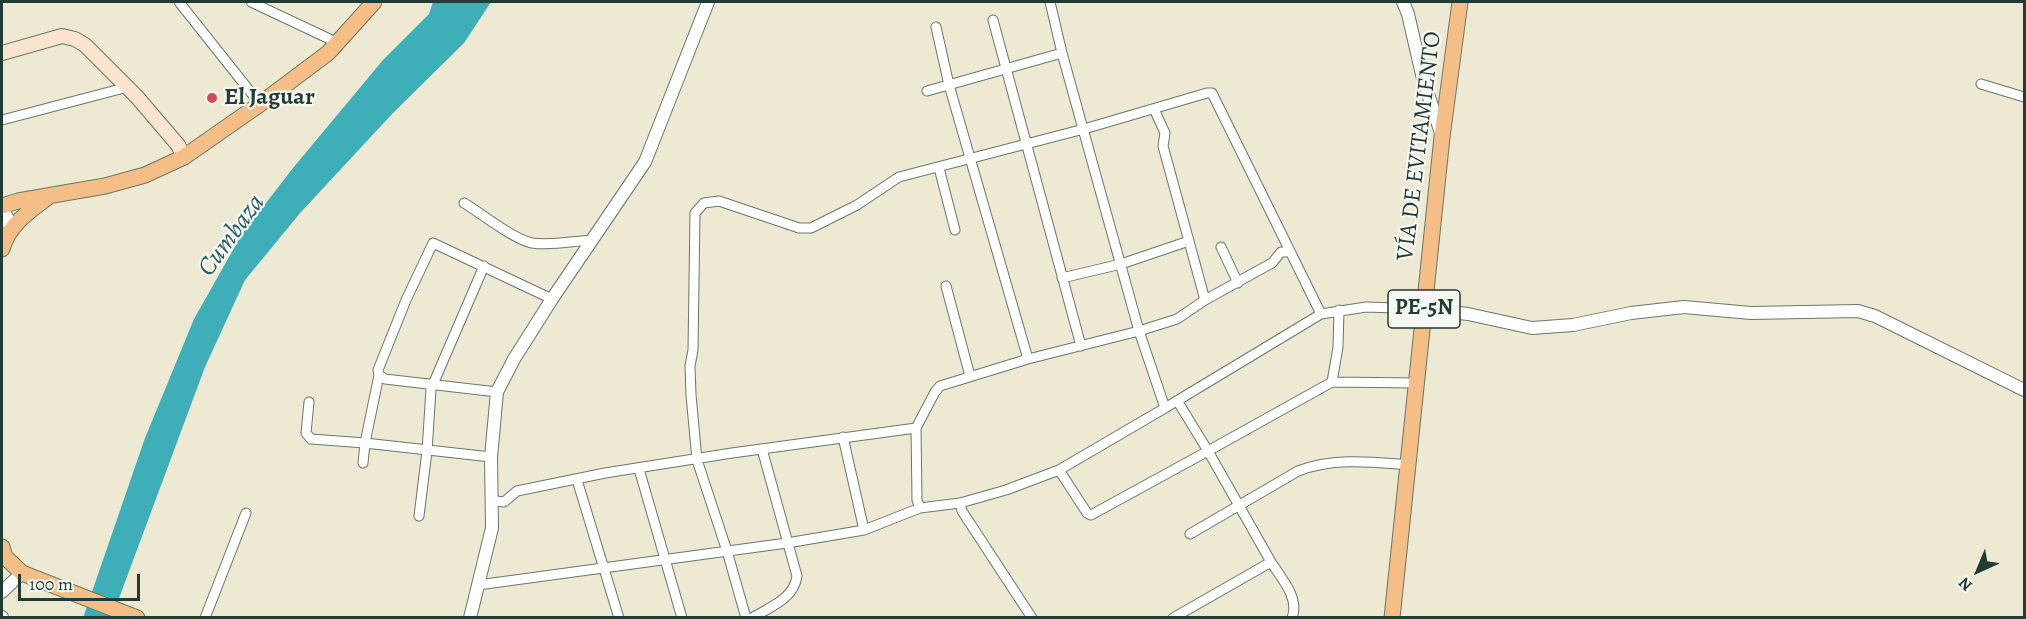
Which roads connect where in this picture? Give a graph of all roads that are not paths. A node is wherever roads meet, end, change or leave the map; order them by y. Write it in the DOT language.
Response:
graph roads {
  1 [pos="179,2"];
  2 [pos="251,2"];
  3 [pos="374,2"];
  4 [pos="708,2"];
  5 [pos="1050,2"];
  6 [pos="1403,2"];
  7 [pos="1460,2"];
  8 [pos="993,20"];
  9 [pos="936,27"];
  10 [pos="338,42"];
  11 [pos="2,53"];
  12 [pos="1062,53"];
  13 [pos="1004,68"];
  14 [pos="1981,84"];
  15 [pos="949,85"];
  16 [pos="128,87"];
  17 [pos="927,91"];
  18 [pos="2025,97"];
  19 [pos="260,104"];
  20 [pos="1154,109"];
  21 [pos="2,120"];
  22 [pos="1084,129"];
  23 [pos="1442,137"];
  24 [pos="1027,144"];
  25 [pos="184,157"];
  26 [pos="969,160"];
  27 [pos="939,168"];
  28 [pos="50,196"];
  29 [pos="464,202"];
  30 [pos="2,207"];
  31 [pos="955,230"];
  32 [pos="4,238"];
  33 [pos="592,240"];
  34 [pos="1189,241"];
  35 [pos="1221,247"];
  36 [pos="1290,252"];
  37 [pos="1121,264"];
  38 [pos="484,266"];
  39 [pos="1062,278"];
  40 [pos="1238,283"];
  41 [pos="946,286"];
  42 [pos="552,299"];
  43 [pos="1205,300"];
  44 [pos="1424,309"];
  45 [pos="1340,310"];
  46 [pos="1321,314"];
  47 [pos="1139,331"];
  48 [pos="1081,346"];
  49 [pos="1028,359"];
  50 [pos="379,375"];
  51 [pos="970,376"];
  52 [pos="1332,382"];
  53 [pos="435,383"];
  54 [pos="1416,383"];
  55 [pos="2025,390"];
  56 [pos="497,392"];
  57 [pos="309,402"];
  58 [pos="1178,402"];
  59 [pos="1165,408"];
  60 [pos="916,428"];
  61 [pos="843,437"];
  62 [pos="365,443"];
  63 [pos="762,449"];
  64 [pos="427,451"];
  65 [pos="1208,451"];
  66 [pos="491,457"];
  67 [pos="697,460"];
  68 [pos="363,463"];
  69 [pos="1409,465"];
  70 [pos="639,469"];
  71 [pos="1059,470"];
  72 [pos="577,480"];
  73 [pos="491,497"];
  74 [pos="960,503"];
  75 [pos="1239,506"];
  76 [pos="920,508"];
  77 [pos="246,513"];
  78 [pos="418,516"];
  79 [pos="864,530"];
  80 [pos="1190,534"];
  81 [pos="787,543"];
  82 [pos="727,551"];
  83 [pos="3,557"];
  84 [pos="666,559"];
  85 [pos="1271,562"];
  86 [pos="605,568"];
  87 [pos="22,573"];
  88 [pos="478,585"];
  89 [pos="2,592"];
  90 [pos="137,618"];
  91 [pos="205,618"];
  92 [pos="470,618"];
  93 [pos="619,618"];
  94 [pos="682,618"];
  95 [pos="746,618"];
  96 [pos="752,618"];
  97 [pos="1032,618"];
  98 [pos="1173,618"];
  99 [pos="1292,618"];
  100 [pos="1392,618"];
  1 -- 19 [label="street"];
  2 -- 10 [label="street"];
  3 -- 10 [label="main road"];
  4 -- 33 [label="street"];
  5 -- 12 [label="street"];
  6 -- 23 [label="street"];
  7 -- 23 [label="main road, VÍA DE EVITAMIENTO / PE-5N"];
  8 -- 13 [label="street"];
  9 -- 15 [label="street"];
  10 -- 19 [label="main road"];
  11 -- 16 [label="main road"];
  12 -- 13 [label="street"];
  12 -- 22 [label="street"];
  13 -- 15 [label="street"];
  13 -- 24 [label="street"];
  14 -- 18 [label="street"];
  15 -- 17 [label="street"];
  15 -- 26 [label="street"];
  16 -- 21 [label="street"];
  16 -- 25 [label="main road"];
  19 -- 25 [label="main road"];
  20 -- 22 [label="street"];
  20 -- 34 [label="street"];
  20 -- 36 [label="street"];
  22 -- 24 [label="street"];
  22 -- 37 [label="street"];
  23 -- 44 [label="main road, VÍA DE EVITAMIENTO / PE-5N"];
  24 -- 26 [label="street"];
  24 -- 39 [label="street"];
  25 -- 28 [label="main road"];
  26 -- 27 [label="street"];
  26 -- 49 [label="street"];
  27 -- 31 [label="street"];
  27 -- 67 [label="street"];
  28 -- 30 [label="main road"];
  28 -- 32 [label="main road"];
  29 -- 33 [label="street"];
  30 -- 32 [label="street"];
  33 -- 42 [label="street"];
  34 -- 37 [label="street"];
  34 -- 43 [label="street"];
  35 -- 40 [label="street"];
  36 -- 40 [label="street"];
  36 -- 46 [label="street"];
  37 -- 39 [label="street"];
  37 -- 47 [label="street"];
  38 -- 42 [label="street"];
  38 -- 50 [label="street"];
  38 -- 53 [label="street"];
  39 -- 48 [label="street"];
  40 -- 43 [label="street"];
  41 -- 51 [label="street"];
  42 -- 56 [label="street"];
  43 -- 47 [label="street"];
  44 -- 45 [label="street"];
  44 -- 54 [label="main road, VÍA DE EVITAMIENTO / PE-5N"];
  44 -- 55 [label="street"];
  45 -- 46 [label="street"];
  45 -- 52 [label="street"];
  46 -- 58 [label="street"];
  47 -- 48 [label="street"];
  47 -- 59 [label="street"];
  48 -- 49 [label="street"];
  49 -- 51 [label="street"];
  50 -- 53 [label="street"];
  50 -- 62 [label="street"];
  51 -- 60 [label="street"];
  52 -- 54 [label="street"];
  52 -- 65 [label="street"];
  53 -- 56 [label="street"];
  53 -- 64 [label="street"];
  54 -- 69 [label="main road, VÍA DE EVITAMIENTO / PE-5N"];
  56 -- 66 [label="street"];
  57 -- 62 [label="street"];
  58 -- 59 [label="street"];
  58 -- 65 [label="street"];
  59 -- 71 [label="street"];
  60 -- 61 [label="street"];
  60 -- 76 [label="street"];
  61 -- 63 [label="street"];
  61 -- 79 [label="street"];
  62 -- 64 [label="street"];
  62 -- 68 [label="street"];
  63 -- 67 [label="street"];
  63 -- 81 [label="street"];
  64 -- 66 [label="street"];
  64 -- 78 [label="street"];
  65 -- 71 [label="street"];
  65 -- 75 [label="street"];
  66 -- 73 [label="street"];
  67 -- 70 [label="street"];
  67 -- 82 [label="street"];
  69 -- 75 [label="street"];
  69 -- 100 [label="main road, VÍA DE EVITAMIENTO / PE-5N"];
  70 -- 72 [label="street"];
  70 -- 84 [label="street"];
  71 -- 74 [label="street"];
  72 -- 73 [label="street"];
  72 -- 86 [label="street"];
  73 -- 88 [label="street"];
  74 -- 76 [label="street"];
  74 -- 97 [label="street"];
  75 -- 80 [label="street"];
  75 -- 85 [label="street"];
  76 -- 79 [label="street"];
  77 -- 91 [label="street"];
  79 -- 81 [label="street"];
  81 -- 82 [label="street"];
  81 -- 96 [label="street"];
  82 -- 84 [label="street"];
  82 -- 95 [label="street"];
  83 -- 87 [label="main road"];
  84 -- 86 [label="street"];
  84 -- 94 [label="street"];
  85 -- 98 [label="street"];
  85 -- 99 [label="street"];
  86 -- 88 [label="street"];
  86 -- 93 [label="street"];
  87 -- 89 [label="street"];
  87 -- 90 [label="main road"];
  88 -- 92 [label="street"];
}
